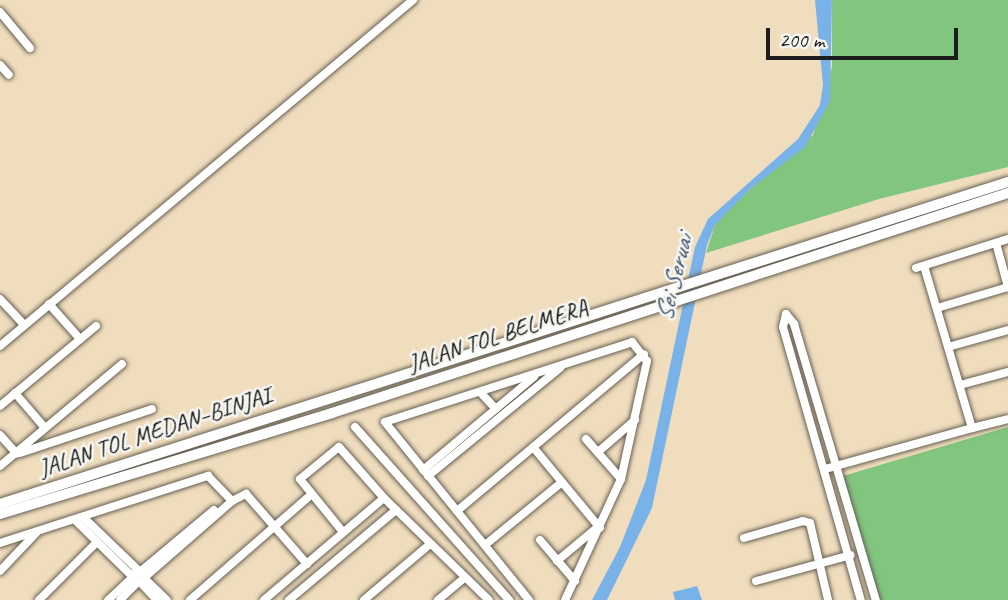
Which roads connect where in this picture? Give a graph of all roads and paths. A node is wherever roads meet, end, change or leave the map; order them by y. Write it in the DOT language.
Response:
graph roads {
  1 [pos="412,0"];
  2 [pos="0,12"];
  3 [pos="30,48"];
  4 [pos="0,65"];
  5 [pos="9,75"];
  6 [pos="1008,182"];
  7 [pos="1008,193"];
  8 [pos="1008,239"];
  9 [pos="996,243"];
  10 [pos="708,283"];
  11 [pos="1008,287"];
  12 [pos="676,294"];
  13 [pos="0,299"];
  14 [pos="49,304"];
  15 [pos="937,308"];
  16 [pos="24,325"];
  17 [pos="96,326"];
  18 [pos="1008,330"];
  19 [pos="80,339"];
  20 [pos="0,346"];
  21 [pos="948,347"];
  22 [pos="644,354"];
  23 [pos="122,364"];
  24 [pos="565,364"];
  25 [pos="1008,372"];
  26 [pos="536,375"];
  27 [pos="960,385"];
  28 [pos="480,392"];
  29 [pos="814,392"];
  30 [pos="15,393"];
  31 [pos="802,397"];
  32 [pos="322,400"];
  33 [pos="0,406"];
  34 [pos="152,409"];
  35 [pos="496,409"];
  36 [pos="635,419"];
  37 [pos="1008,419"];
  38 [pos="355,427"];
  39 [pos="45,428"];
  40 [pos="972,428"];
  41 [pos="0,435"];
  42 [pos="586,439"];
  43 [pos="533,447"];
  44 [pos="598,452"];
  45 [pos="17,454"];
  46 [pos="0,466"];
  47 [pos="838,466"];
  48 [pos="825,469"];
  49 [pos="426,473"];
  50 [pos="621,479"];
  51 [pos="562,482"];
  52 [pos="311,495"];
  53 [pos="383,498"];
  54 [pos="231,499"];
  55 [pos="0,504"];
  56 [pos="396,510"];
  57 [pos="457,510"];
  58 [pos="0,514"];
  59 [pos="80,520"];
  60 [pos="275,527"];
  61 [pos="599,527"];
  62 [pos="38,531"];
  63 [pos="343,532"];
  64 [pos="744,538"];
  65 [pos="540,540"];
  66 [pos="97,542"];
  67 [pos="0,543"];
  68 [pos="430,544"];
  69 [pos="485,545"];
  70 [pos="862,551"];
  71 [pos="849,555"];
  72 [pos="557,561"];
  73 [pos="307,564"];
  74 [pos="820,564"];
  75 [pos="0,571"];
  76 [pos="140,577"];
  77 [pos="465,577"];
  78 [pos="756,581"];
  79 [pos="575,582"];
  80 [pos="39,600"];
  81 [pos="108,600"];
  82 [pos="120,600"];
  83 [pos="157,600"];
  84 [pos="167,600"];
  85 [pos="190,600"];
  86 [pos="264,600"];
  87 [pos="289,600"];
  88 [pos="364,600"];
  89 [pos="438,600"];
  90 [pos="489,600"];
  91 [pos="509,600"];
  92 [pos="529,600"];
  93 [pos="565,600"];
  94 [pos="828,600"];
  95 [pos="860,600"];
  96 [pos="876,600"];
  1 -- 14 [label="street"];
  2 -- 3 [label="street"];
  4 -- 5 [label="street"];
  6 -- 10 [label="highway, JALAN TOL BELMERA"];
  7 -- 10 [label="highway, JALAN TOL BELMERA"];
  8 -- 9 [label="street"];
  9 -- 11 [label="street"];
  9 -- 15 [label="street"];
  10 -- 12 [label="highway, JALAN TOL BELMERA"];
  11 -- 15 [label="street"];
  12 -- 32 [label="highway, JALAN TOL BELMERA"];
  12 -- 58 [label="highway, JALAN TOL BELMERA"];
  13 -- 16 [label="street"];
  14 -- 16 [label="street"];
  14 -- 19 [label="street"];
  15 -- 21 [label="street"];
  16 -- 20 [label="street"];
  17 -- 19 [label="street"];
  18 -- 21 [label="street"];
  19 -- 30 [label="street"];
  21 -- 27 [label="street"];
  22 -- 24 [label="street"];
  22 -- 36 [label="street"];
  22 -- 43 [label="street"];
  23 -- 39 [label="street"];
  24 -- 26 [label="street"];
  24 -- 49 [label="street"];
  25 -- 27 [label="street"];
  26 -- 28 [label="street"];
  26 -- 35 [label="street"];
  27 -- 40 [label="street"];
  28 -- 35 [label="street"];
  28 -- 49 [label="street"];
  29 -- 31 [label="street"];
  29 -- 31 [label="street"];
  29 -- 47 [label="street"];
  30 -- 33 [label="street"];
  30 -- 39 [label="street"];
  31 -- 48 [label="street"];
  32 -- 55 [label="highway, JALAN TOL MEDAN–BINJAI"];
  34 -- 45 [label="street"];
  35 -- 49 [label="street"];
  36 -- 44 [label="street"];
  36 -- 50 [label="street"];
  37 -- 40 [label="street"];
  38 -- 91 [label="street"];
  39 -- 45 [label="street"];
  40 -- 47 [label="street"];
  41 -- 45 [label="street"];
  42 -- 44 [label="street"];
  43 -- 51 [label="street"];
  43 -- 57 [label="street"];
  44 -- 50 [label="street"];
  45 -- 46 [label="street"];
  47 -- 48 [label="street"];
  47 -- 70 [label="street"];
  48 -- 71 [label="street"];
  49 -- 57 [label="street"];
  50 -- 61 [label="street"];
  51 -- 61 [label="street"];
  51 -- 69 [label="street"];
  52 -- 53 [label="street"];
  52 -- 60 [label="street"];
  52 -- 63 [label="street"];
  53 -- 56 [label="street"];
  53 -- 63 [label="street"];
  54 -- 59 [label="street"];
  54 -- 60 [label="street"];
  54 -- 76 [label="street"];
  56 -- 68 [label="street"];
  56 -- 87 [label="street"];
  57 -- 69 [label="street"];
  59 -- 62 [label="street"];
  59 -- 66 [label="street"];
  59 -- 76 [label="street"];
  60 -- 73 [label="street"];
  60 -- 85 [label="street"];
  61 -- 72 [label="street"];
  61 -- 79 [label="street"];
  62 -- 67 [label="street"];
  62 -- 75 [label="street"];
  63 -- 73 [label="street"];
  64 -- 74 [label="street"];
  65 -- 72 [label="street"];
  66 -- 76 [label="street"];
  66 -- 80 [label="street"];
  68 -- 77 [label="street"];
  68 -- 88 [label="street"];
  69 -- 92 [label="street"];
  70 -- 71 [label="street"];
  70 -- 96 [label="street"];
  71 -- 74 [label="street"];
  71 -- 95 [label="street"];
  72 -- 79 [label="street"];
  73 -- 86 [label="street"];
  74 -- 78 [label="street"];
  74 -- 94 [label="street"];
  76 -- 81 [label="street"];
  76 -- 82 [label="street"];
  76 -- 83 [label="street"];
  76 -- 84 [label="street"];
  77 -- 89 [label="street"];
  77 -- 90 [label="street"];
  79 -- 93 [label="street"];
}
